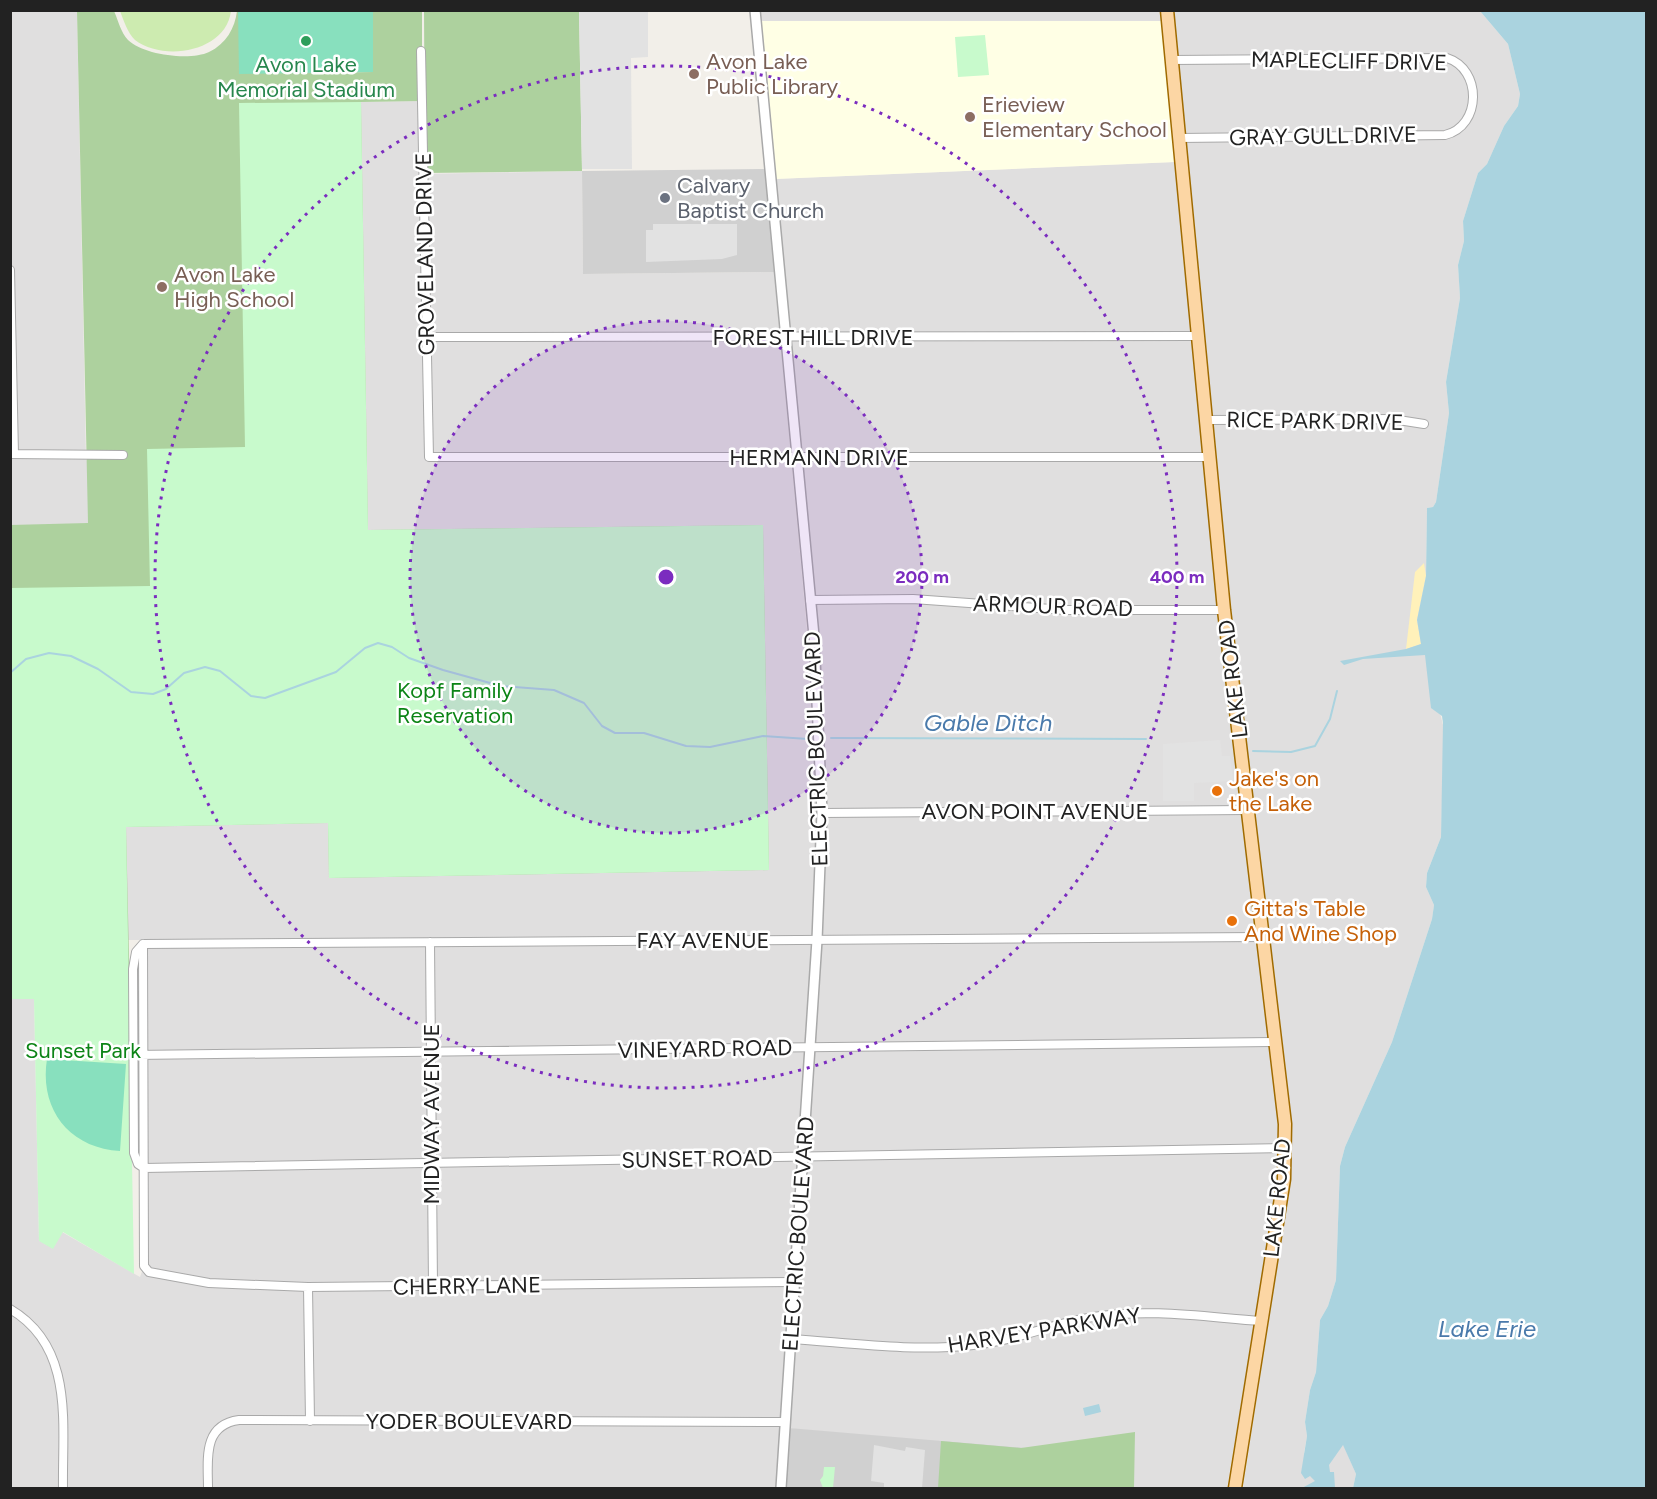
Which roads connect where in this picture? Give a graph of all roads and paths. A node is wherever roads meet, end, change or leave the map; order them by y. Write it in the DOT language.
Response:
graph roads {
  1 [pos="755,10"];
  2 [pos="1167,10"];
  3 [pos="421,51"];
  4 [pos="1172,60"];
  5 [pos="1465,125"];
  6 [pos="1179,138"];
  7 [pos="10,270"];
  8 [pos="1197,336"];
  9 [pos="428,337"];
  10 [pos="786,337"];
  11 [pos="1206,420"];
  12 [pos="1424,424"];
  13 [pos="12,454"];
  14 [pos="123,455"];
  15 [pos="1209,457"];
  16 [pos="429,458"];
  17 [pos="797,458"];
  18 [pos="810,600"];
  19 [pos="1224,610"];
  20 [pos="1248,810"];
  21 [pos="822,813"];
  22 [pos="1263,937"];
  23 [pos="817,940"];
  24 [pos="430,942"];
  25 [pos="143,945"];
  26 [pos="1276,1042"];
  27 [pos="810,1047"];
  28 [pos="431,1052"];
  29 [pos="134,1055"];
  30 [pos="144,1055"];
  31 [pos="1286,1148"];
  32 [pos="803,1158"];
  33 [pos="432,1164"];
  34 [pos="144,1168"];
  35 [pos="794,1282"];
  36 [pos="433,1286"];
  37 [pos="308,1287"];
  38 [pos="10,1309"];
  39 [pos="1261,1322"];
  40 [pos="791,1339"];
  41 [pos="310,1420"];
  42 [pos="785,1422"];
  43 [pos="63,1488"];
  44 [pos="208,1488"];
  45 [pos="781,1488"];
  46 [pos="1235,1488"];
  1 -- 10 [label="street, ELECTRIC BOULEVARD"];
  2 -- 4 [label="main road, LAKE ROAD"];
  3 -- 9 [label="street, GROVELAND DRIVE"];
  4 -- 5 [label="street, MAPLECLIFF DRIVE"];
  4 -- 6 [label="main road, LAKE ROAD"];
  5 -- 6 [label="street, GRAY GULL DRIVE"];
  6 -- 8 [label="main road, LAKE ROAD"];
  7 -- 13 [label="street"];
  8 -- 10 [label="street, FOREST HILL DRIVE"];
  8 -- 11 [label="main road, LAKE ROAD"];
  9 -- 10 [label="street, FOREST HILL DRIVE"];
  9 -- 16 [label="street, GROVELAND DRIVE"];
  10 -- 17 [label="street, ELECTRIC BOULEVARD"];
  11 -- 12 [label="street, RICE PARK DRIVE"];
  11 -- 15 [label="main road, LAKE ROAD"];
  13 -- 14 [label="street"];
  15 -- 17 [label="street, HERMANN DRIVE"];
  15 -- 19 [label="main road, LAKE ROAD"];
  16 -- 17 [label="street, HERMANN DRIVE"];
  17 -- 18 [label="street, ELECTRIC BOULEVARD"];
  18 -- 19 [label="street, ARMOUR ROAD"];
  18 -- 21 [label="street, ELECTRIC BOULEVARD"];
  19 -- 20 [label="main road, LAKE ROAD"];
  20 -- 21 [label="street, AVON POINT AVENUE"];
  20 -- 22 [label="main road, LAKE ROAD"];
  21 -- 23 [label="street, ELECTRIC BOULEVARD"];
  22 -- 23 [label="street, FAY AVENUE"];
  22 -- 26 [label="main road, LAKE ROAD"];
  23 -- 24 [label="street, FAY AVENUE"];
  23 -- 27 [label="street, ELECTRIC BOULEVARD"];
  24 -- 25 [label="street, FAY AVENUE"];
  24 -- 28 [label="street, MIDWAY AVENUE"];
  25 -- 29 [label="street"];
  25 -- 30 [label="street"];
  26 -- 27 [label="street, VINEYARD ROAD"];
  26 -- 31 [label="main road, LAKE ROAD"];
  27 -- 28 [label="street, VINEYARD ROAD"];
  27 -- 32 [label="street, ELECTRIC BOULEVARD"];
  28 -- 30 [label="street, VINEYARD ROAD"];
  28 -- 33 [label="street, MIDWAY AVENUE"];
  29 -- 30 [label="street, VINEYARD ROAD"];
  29 -- 34 [label="street"];
  30 -- 34 [label="street"];
  31 -- 32 [label="street, SUNSET ROAD"];
  31 -- 39 [label="main road, LAKE ROAD"];
  32 -- 33 [label="street, SUNSET ROAD"];
  32 -- 35 [label="street, ELECTRIC BOULEVARD"];
  33 -- 34 [label="street, SUNSET ROAD"];
  33 -- 36 [label="street, MIDWAY AVENUE"];
  34 -- 37 [label="street, CHERRY LANE"];
  35 -- 36 [label="street, CHERRY LANE"];
  35 -- 40 [label="street, ELECTRIC BOULEVARD"];
  36 -- 37 [label="street, CHERRY LANE"];
  37 -- 41 [label="street"];
  38 -- 43 [label="street"];
  39 -- 40 [label="street, HARVEY PARKWAY"];
  39 -- 46 [label="main road, LAKE ROAD"];
  40 -- 42 [label="street, ELECTRIC BOULEVARD"];
  41 -- 42 [label="street, YODER BOULEVARD"];
  41 -- 44 [label="street, YODER BOULEVARD"];
  42 -- 45 [label="street, ELECTRIC BOULEVARD"];
}
